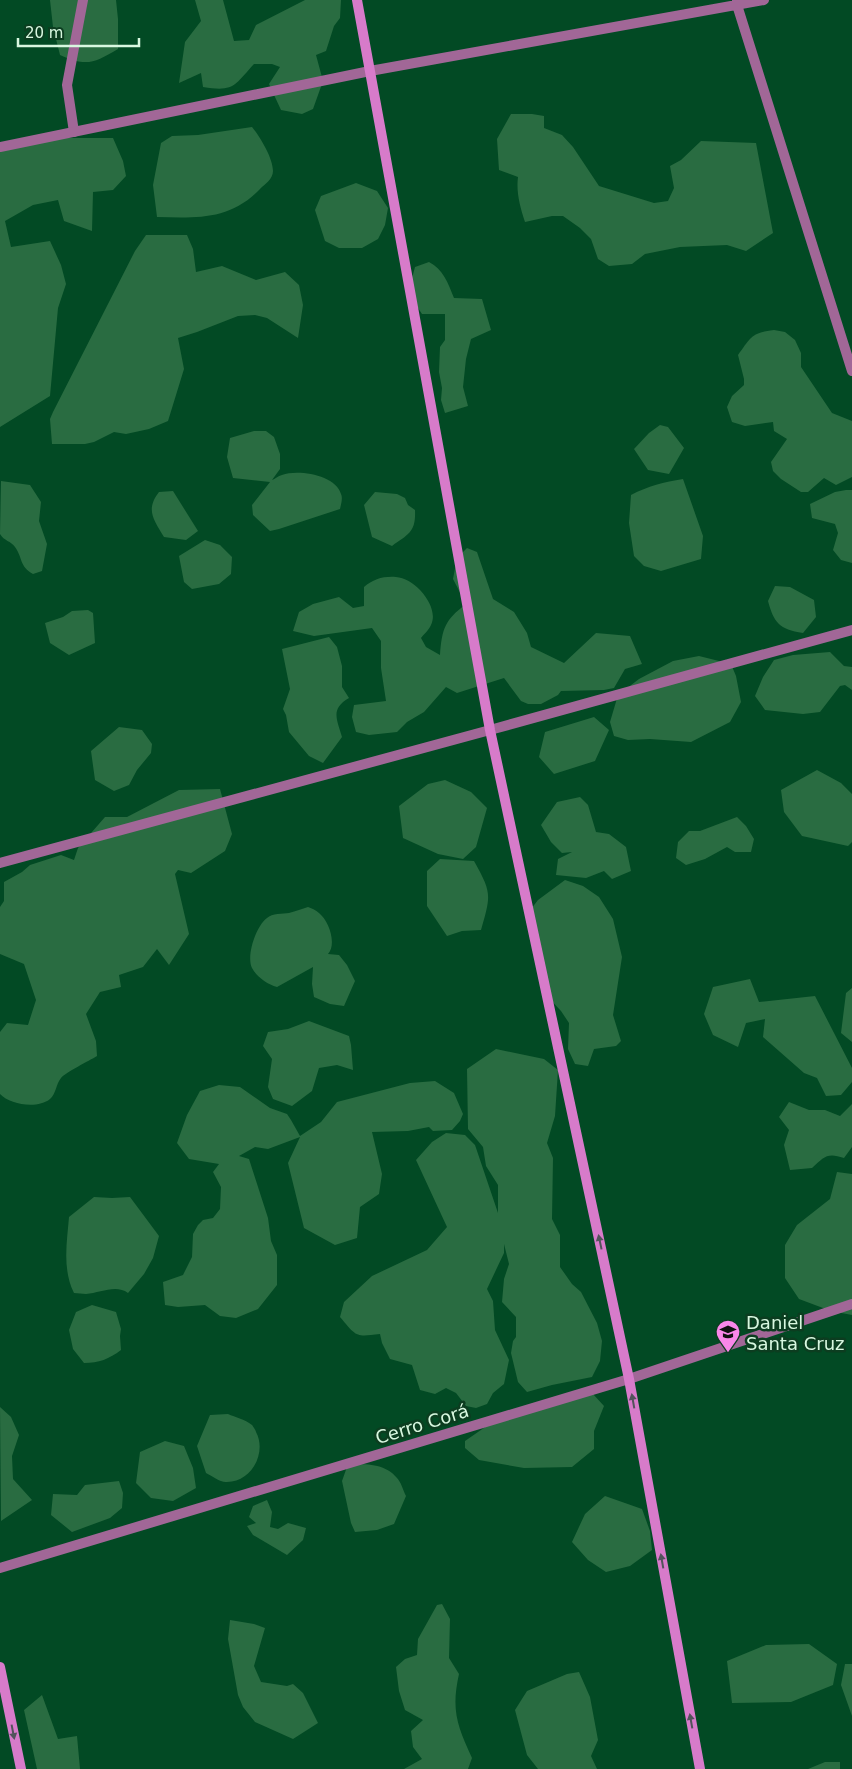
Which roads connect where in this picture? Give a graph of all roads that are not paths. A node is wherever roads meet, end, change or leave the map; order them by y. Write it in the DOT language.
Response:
graph roads {
  1 [pos="83,0"];
  2 [pos="357,0"];
  3 [pos="764,0"];
  4 [pos="737,3"];
  5 [pos="370,70"];
  6 [pos="74,132"];
  7 [pos="0,147"];
  8 [pos="852,371"];
  9 [pos="852,630"];
  10 [pos="490,730"];
  11 [pos="0,863"];
  12 [pos="852,1304"];
  13 [pos="629,1379"];
  14 [pos="0,1568"];
  15 [pos="0,1667"];
  16 [pos="21,1769"];
  17 [pos="700,1769"];
  1 -- 6 [label="street"];
  2 -- 5 [label="main road"];
  3 -- 4 [label="street"];
  4 -- 5 [label="street"];
  4 -- 8 [label="street"];
  5 -- 6 [label="street"];
  5 -- 10 [label="main road"];
  6 -- 7 [label="street"];
  9 -- 10 [label="street"];
  10 -- 11 [label="street"];
  13 -- 10 [label="main road, one-way"];
  12 -- 13 [label="street, Cerro Corá"];
  13 -- 14 [label="street, Cerro Corá"];
  17 -- 13 [label="main road, one-way"];
  15 -- 16 [label="main road, one-way"];
}
